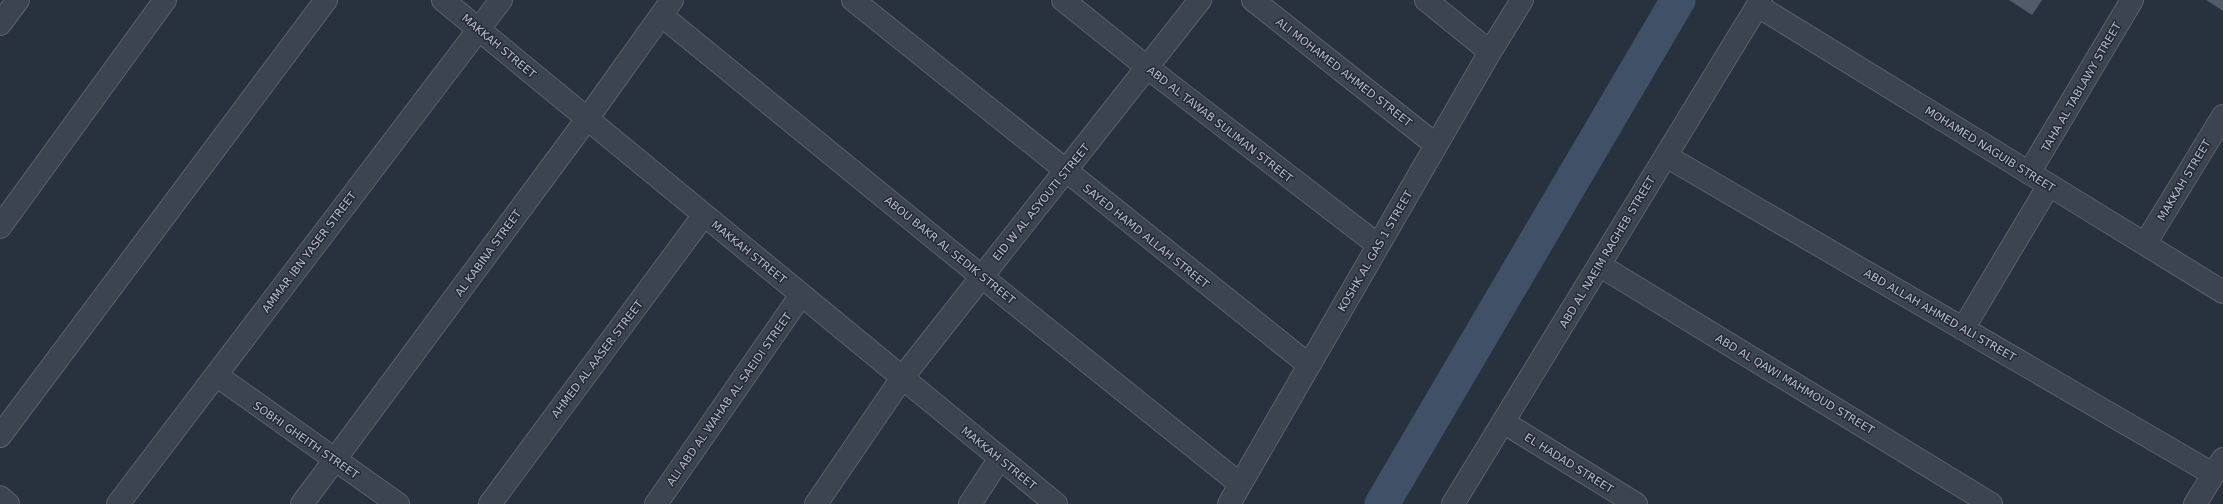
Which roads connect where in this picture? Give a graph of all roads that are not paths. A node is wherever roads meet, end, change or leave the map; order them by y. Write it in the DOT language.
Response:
graph roads {
  1 [pos="18,0"];
  2 [pos="165,0"];
  3 [pos="326,0"];
  4 [pos="443,0"];
  5 [pos="501,0"];
  6 [pos="853,0"];
  7 [pos="1063,0"];
  8 [pos="1200,0"];
  9 [pos="1253,0"];
  10 [pos="1426,0"];
  11 [pos="1522,0"];
  12 [pos="2132,0"];
  13 [pos="1759,3"];
  14 [pos="666,7"];
  15 [pos="0,24"];
  16 [pos="478,29"];
  17 [pos="1490,52"];
  18 [pos="1148,68"];
  19 [pos="2223,116"];
  20 [pos="587,119"];
  21 [pos="1436,145"];
  22 [pos="1666,156"];
  23 [pos="1066,172"];
  24 [pos="2029,174"];
  25 [pos="2049,185"];
  26 [pos="704,215"];
  27 [pos="0,227"];
  28 [pos="2145,244"];
  29 [pos="1378,245"];
  30 [pos="1599,265"];
  31 [pos="982,277"];
  32 [pos="2223,292"];
  33 [pos="801,295"];
  34 [pos="1963,329"];
  35 [pos="1309,365"];
  36 [pos="216,375"];
  37 [pos="902,378"];
  38 [pos="1503,422"];
  39 [pos="0,436"];
  40 [pos="1000,458"];
  41 [pos="334,460"];
  42 [pos="2218,467"];
  43 [pos="1240,484"];
  44 [pos="0,497"];
  45 [pos="1459,502"];
  46 [pos="8,504"];
  47 [pos="118,504"];
  48 [pos="302,504"];
  49 [pos="398,504"];
  50 [pos="490,504"];
  51 [pos="656,504"];
  52 [pos="816,504"];
  53 [pos="970,504"];
  54 [pos="1056,504"];
  55 [pos="1229,504"];
  56 [pos="1636,504"];
  57 [pos="1991,504"];
  58 [pos="2195,504"];
  1 -- 15 [label="street"];
  2 -- 27 [label="street"];
  3 -- 39 [label="street"];
  4 -- 16 [label="street, MAKKAH STREET"];
  5 -- 16 [label="street, AMMAR IBN YASER STREET"];
  6 -- 23 [label="street, SAYED HAMD ALLAH STREET"];
  7 -- 18 [label="street, ABD AL TAWAB SULIMAN STREET"];
  8 -- 18 [label="street, EID W AL ASYOUTI STREET"];
  9 -- 21 [label="street, ALI MOHAMED AHMED STREET"];
  10 -- 17 [label="street"];
  11 -- 17 [label="street, KOSHK AL GAS 1 STREET"];
  12 -- 24 [label="street, TAHA AL TABLAWY STREET"];
  13 -- 22 [label="street, ABD AL NAEIM RAGHEB STREET"];
  13 -- 24 [label="street, MOHAMED NAGUIB STREET"];
  14 -- 20 [label="street, AL KABINA STREET"];
  14 -- 31 [label="street, ABOU BAKR AL SEDIK STREET"];
  16 -- 20 [label="street, MAKKAH STREET"];
  16 -- 36 [label="street, AMMAR IBN YASER STREET"];
  17 -- 21 [label="street, KOSHK AL GAS 1 STREET"];
  18 -- 23 [label="street, EID W AL ASYOUTI STREET"];
  18 -- 29 [label="street, ABD AL TAWAB SULIMAN STREET"];
  19 -- 28 [label="street, MAKKAH STREET"];
  20 -- 26 [label="street, MAKKAH STREET"];
  20 -- 41 [label="street, AL KABINA STREET"];
  21 -- 29 [label="street, KOSHK AL GAS 1 STREET"];
  22 -- 30 [label="street, ABD AL NAEIM RAGHEB STREET"];
  22 -- 34 [label="street, ABD ALLAH AHMED ALI STREET"];
  23 -- 31 [label="street, EID W AL ASYOUTI STREET"];
  23 -- 35 [label="street, SAYED HAMD ALLAH STREET"];
  24 -- 25 [label="street, MOHAMED NAGUIB STREET"];
  25 -- 28 [label="street, MOHAMED NAGUIB STREET"];
  25 -- 34 [label="street"];
  26 -- 33 [label="street, MAKKAH STREET"];
  26 -- 50 [label="street, AHMED AL AASER STREET"];
  28 -- 32 [label="street, MOHAMED NAGUIB STREET"];
  29 -- 35 [label="street, KOSHK AL GAS 1 STREET"];
  30 -- 38 [label="street, ABD AL NAEIM RAGHEB STREET"];
  30 -- 57 [label="street, ABD AL QAWI MAHMOUD STREET"];
  31 -- 37 [label="street, EID W AL ASYOUTI STREET"];
  31 -- 43 [label="street, ABOU BAKR AL SEDIK STREET"];
  33 -- 37 [label="street, MAKKAH STREET"];
  33 -- 51 [label="street, ALI ABD AL WAHAB AL SAEIDI STREET"];
  34 -- 42 [label="street, ABD ALLAH AHMED ALI STREET"];
  35 -- 43 [label="street, KOSHK AL GAS 1 STREET"];
  36 -- 41 [label="street, SOBHI GHEITH STREET"];
  36 -- 47 [label="street, AMMAR IBN YASER STREET"];
  37 -- 40 [label="street, MAKKAH STREET"];
  37 -- 52 [label="street, EID W AL ASYOUTI STREET"];
  38 -- 45 [label="street, ABD AL NAEIM RAGHEB STREET"];
  38 -- 56 [label="street, EL HADAD STREET"];
  40 -- 53 [label="street"];
  40 -- 54 [label="street, MAKKAH STREET"];
  41 -- 48 [label="street, AL KABINA STREET"];
  41 -- 49 [label="street, SOBHI GHEITH STREET"];
  42 -- 58 [label="street"];
  43 -- 55 [label="street, KOSHK AL GAS 1 STREET"];
  44 -- 46 [label="street"];
}
